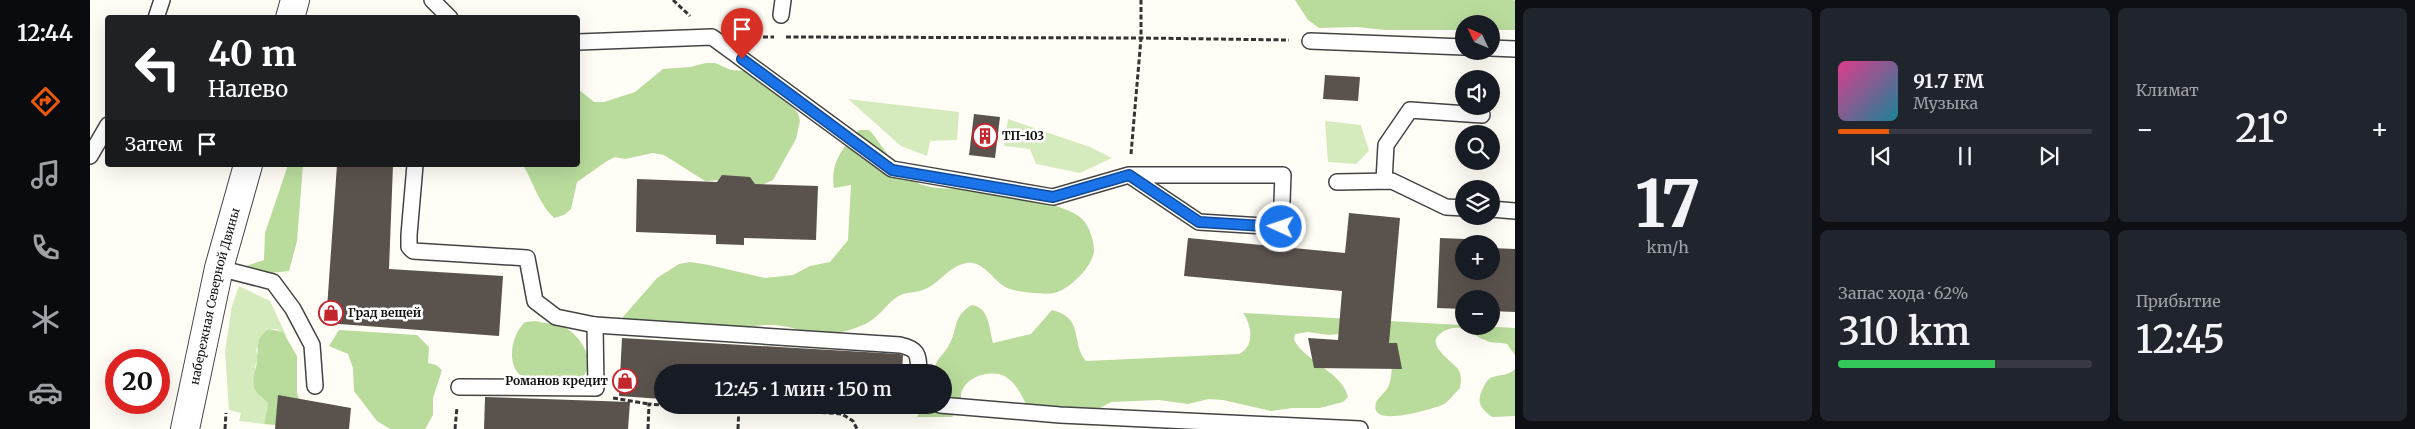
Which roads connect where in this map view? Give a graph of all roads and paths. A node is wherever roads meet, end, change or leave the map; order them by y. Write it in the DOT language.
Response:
graph roads {
  1 [pos="162,0"];
  2 [pos="295,0"];
  3 [pos="432,0"];
  4 [pos="673,0"];
  5 [pos="783,0"];
  6 [pos="1141,0"];
  7 [pos="157,15"];
  8 [pos="291,15"];
  9 [pos="447,15"];
  10 [pos="781,16"];
  11 [pos="712,36"];
  12 [pos="1141,38"];
  13 [pos="1310,41"];
  14 [pos="580,42"];
  15 [pos="1455,47"];
  16 [pos="1500,48"];
  17 [pos="1515,49"];
  18 [pos="1455,113"];
  19 [pos="105,130"];
  20 [pos="90,156"];
  21 [pos="247,167"];
  22 [pos="416,167"];
  23 [pos="1129,175"];
  24 [pos="1384,181"];
  25 [pos="1337,182"];
  26 [pos="1455,208"];
  27 [pos="1500,210"];
  28 [pos="1515,211"];
  29 [pos="219,268"];
  30 [pos="595,325"];
  31 [pos="918,364"];
  32 [pos="315,386"];
  33 [pos="459,387"];
  34 [pos="596,388"];
  35 [pos="649,404"];
  36 [pos="654,404"];
  37 [pos="952,407"];
  38 [pos="226,414"];
  39 [pos="739,414"];
  40 [pos="842,414"];
  41 [pos="1060,422"];
  42 [pos="185,429"];
  43 [pos="225,429"];
  44 [pos="648,429"];
  45 [pos="738,429"];
  46 [pos="857,429"];
  47 [pos="1343,429"];
  48 [pos="1360,429"];
  1 -- 7 [label="lane"];
  2 -- 8 [label="street"];
  3 -- 9 [label="lane"];
  4 -- 11 [label="path"];
  5 -- 10 [label="lane"];
  6 -- 12 [label="path"];
  11 -- 12 [label="path"];
  11 -- 14 [label="lane"];
  11 -- 23 [label="lane"];
  12 -- 13 [label="path"];
  12 -- 23 [label="path"];
  13 -- 15 [label="lane"];
  16 -- 17 [label="lane"];
  18 -- 24 [label="lane"];
  19 -- 20 [label="lane"];
  21 -- 29 [label="street, набережная Северной Двины"];
  22 -- 30 [label="lane"];
  23 -- 23 [label="lane"];
  24 -- 25 [label="lane"];
  24 -- 26 [label="lane"];
  27 -- 28 [label="lane"];
  29 -- 32 [label="lane"];
  29 -- 42 [label="street, набережная Северной Двины"];
  30 -- 31 [label="lane"];
  30 -- 34 [label="lane"];
  33 -- 34 [label="lane"];
  34 -- 35 [label="path"];
  35 -- 36 [label="path"];
  35 -- 44 [label="path"];
  37 -- 41 [label="lane"];
  38 -- 43 [label="path"];
  39 -- 45 [label="path"];
  40 -- 46 [label="path"];
  41 -- 47 [label="lane"];
  47 -- 48 [label="lane"];
}
